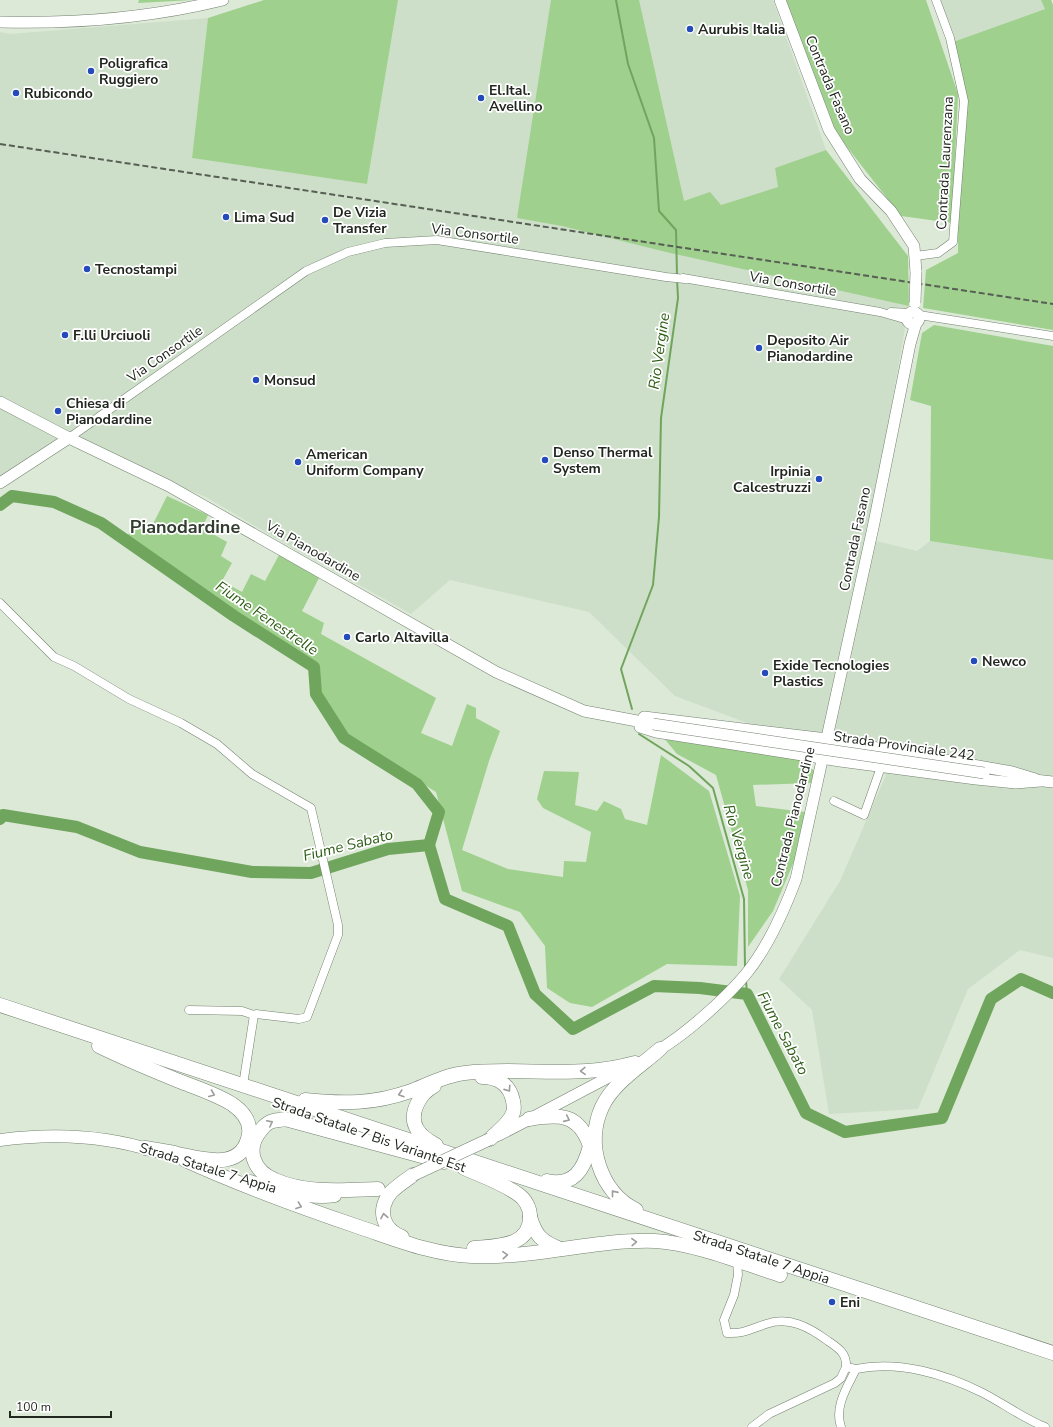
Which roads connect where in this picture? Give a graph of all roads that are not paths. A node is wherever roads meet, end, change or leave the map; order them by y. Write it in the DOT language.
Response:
graph roads {
  1 [pos="223,0"];
  2 [pos="780,0"];
  3 [pos="936,0"];
  4 [pos="0,22"];
  5 [pos="915,256"];
  6 [pos="914,316"];
  7 [pos="1053,336"];
  8 [pos="0,402"];
  9 [pos="69,438"];
  10 [pos="0,483"];
  11 [pos="0,603"];
  12 [pos="615,718"];
  13 [pos="830,718"];
  14 [pos="802,737"];
  15 [pos="827,739"];
  16 [pos="849,743"];
  17 [pos="808,756"];
  18 [pos="824,758"];
  19 [pos="840,761"];
  20 [pos="881,767"];
  21 [pos="820,777"];
  22 [pos="1040,780"];
  23 [pos="1053,782"];
  24 [pos="834,801"];
  25 [pos="0,1005"];
  26 [pos="188,1010"];
  27 [pos="0,1012"];
  28 [pos="254,1015"];
  29 [pos="99,1046"];
  30 [pos="660,1050"];
  31 [pos="636,1063"];
  32 [pos="243,1085"];
  33 [pos="267,1093"];
  34 [pos="529,1120"];
  35 [pos="490,1139"];
  36 [pos="0,1140"];
  37 [pos="145,1148"];
  38 [pos="185,1160"];
  39 [pos="444,1162"];
  40 [pos="467,1164"];
  41 [pos="505,1172"];
  42 [pos="413,1175"];
  43 [pos="378,1189"];
  44 [pos="530,1217"];
  45 [pos="697,1237"];
  46 [pos="560,1249"];
  47 [pos="737,1261"];
  48 [pos="1053,1353"];
  49 [pos="1053,1362"];
  50 [pos="846,1367"];
  51 [pos="856,1369"];
  52 [pos="752,1427"];
  53 [pos="841,1427"];
  54 [pos="1045,1427"];
  1 -- 4 [label="street"];
  2 -- 5 [label="street, Contrada Fasano"];
  3 -- 5 [label="street, Contrada Laurenzana"];
  5 -- 6 [label="street, Contrada Fasano, bridge"];
  6 -- 7 [label="street, Via Consortile"];
  6 -- 9 [label="street, Via Consortile"];
  6 -- 13 [label="street, Contrada Fasano"];
  8 -- 9 [label="street, Via Pianodardine"];
  9 -- 10 [label="street"];
  9 -- 12 [label="street, Via Pianodardine"];
  11 -- 28 [label="street"];
  12 -- 14 [label="street"];
  12 -- 17 [label="street"];
  12 -- 22 [label="street, Strada Provinciale 242, bridge"];
  13 -- 14 [label="street"];
  13 -- 15 [label="street, Contrada Fasano"];
  13 -- 16 [label="street"];
  14 -- 15 [label="street"];
  15 -- 16 [label="street"];
  15 -- 18 [label="street, Contrada Pianodardine"];
  16 -- 22 [label="street"];
  17 -- 18 [label="street"];
  17 -- 21 [label="street"];
  18 -- 19 [label="street"];
  18 -- 21 [label="street, Contrada Pianodardine"];
  19 -- 20 [label="street"];
  19 -- 21 [label="street"];
  20 -- 22 [label="street"];
  20 -- 24 [label="street"];
  21 -- 30 [label="street, Contrada Pianodardine"];
  22 -- 23 [label="street"];
  25 -- 32 [label="highway, Strada Statale 7 Bis Variante Est"];
  26 -- 28 [label="street"];
  27 -- 29 [label="highway, Strada Statale 7 Bis Variante Est"];
  28 -- 32 [label="street"];
  29 -- 37 [label="highway, one-way"];
  29 -- 39 [label="highway, Strada Statale 7 Bis Variante Est"];
  30 -- 31 [label="street, Contrada Pianodardine"];
  45 -- 30 [label="highway, one-way"];
  31 -- 33 [label="highway, one-way"];
  31 -- 34 [label="street, Contrada Pianodardine"];
  32 -- 33 [label="highway, Strada Statale 7 Bis Variante Est"];
  33 -- 40 [label="highway, Strada Statale 7 Bis Variante Est"];
  34 -- 35 [label="main road, Strada Statale 7 Appia"];
  34 -- 41 [label="highway, one-way"];
  40 -- 35 [label="highway, one-way"];
  35 -- 42 [label="main road, Strada Statale 7 Appia, bridge"];
  36 -- 37 [label="main road, Strada Statale 7 Appia"];
  37 -- 38 [label="main road, Strada Statale 7 Appia"];
  38 -- 43 [label="main road, Strada Statale 7 Appia"];
  38 -- 46 [label="highway, one-way"];
  39 -- 40 [label="highway, Strada Statale 7 Bis Variante Est"];
  43 -- 39 [label="highway, one-way"];
  40 -- 41 [label="highway, Strada Statale 7 Appia"];
  40 -- 44 [label="highway"];
  40 -- 47 [label="highway, Strada Statale 7 Bis Variante Est"];
  41 -- 45 [label="highway, Strada Statale 7 Appia"];
  42 -- 43 [label="main road, Strada Statale 7 Appia"];
  44 -- 42 [label="highway, one-way"];
  44 -- 46 [label="highway"];
  45 -- 48 [label="highway, Strada Statale 7 Appia"];
  46 -- 47 [label="highway, one-way"];
  47 -- 49 [label="highway, Strada Statale 7 Appia"];
  47 -- 50 [label="street"];
  50 -- 51 [label="street"];
  50 -- 52 [label="street"];
  51 -- 53 [label="street"];
  51 -- 54 [label="street"];
}
